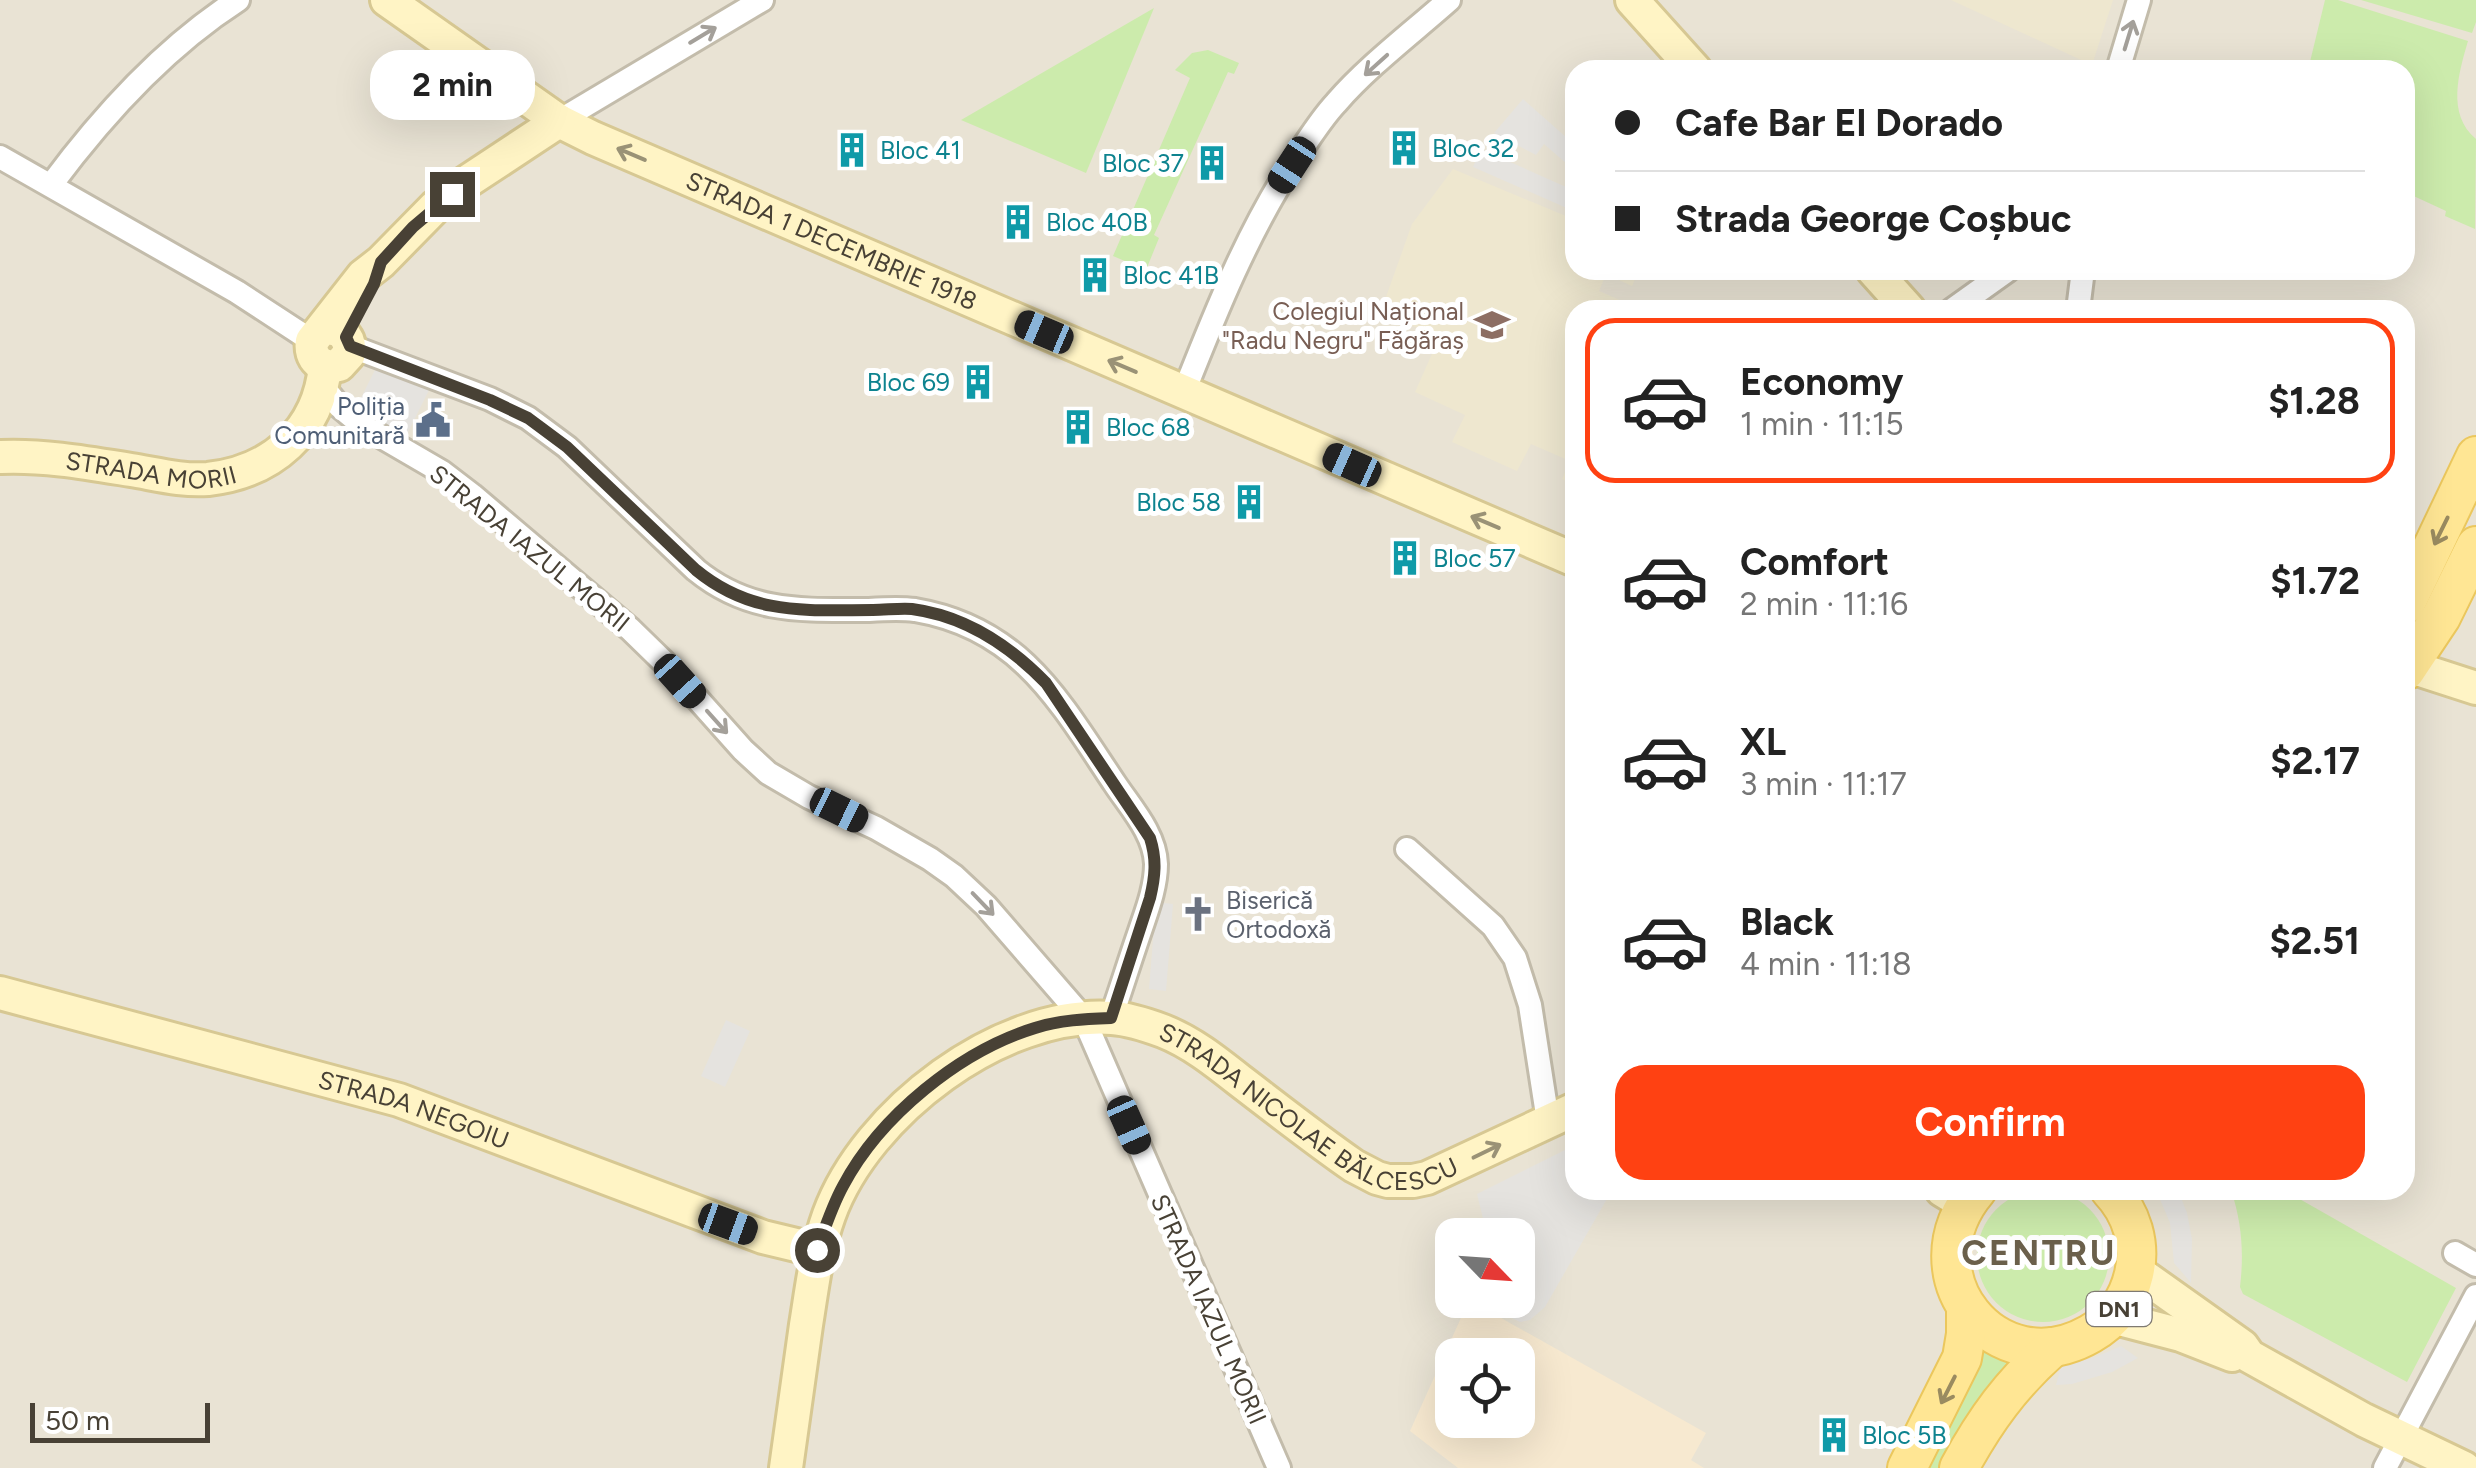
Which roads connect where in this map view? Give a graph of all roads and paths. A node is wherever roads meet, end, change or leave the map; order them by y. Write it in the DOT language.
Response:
graph roads {
  1 [pos="238,0"];
  2 [pos="387,0"];
  3 [pos="762,0"];
  4 [pos="1449,0"];
  5 [pos="1632,0"];
  6 [pos="2139,0"];
  7 [pos="1686,60"];
  8 [pos="2121,60"];
  9 [pos="559,121"];
  10 [pos="0,158"];
  11 [pos="51,185"];
  12 [pos="1882,280"];
  13 [pos="1994,280"];
  14 [pos="1900,300"];
  15 [pos="1966,300"];
  16 [pos="330,351"];
  17 [pos="1184,392"];
  18 [pos="2476,456"];
  19 [pos="0,457"];
  20 [pos="2476,546"];
  21 [pos="1565,556"];
  22 [pos="2415,584"];
  23 [pos="2415,654"];
  24 [pos="2415,670"];
  25 [pos="2476,688"];
  26 [pos="1407,850"];
  27 [pos="0,993"];
  28 [pos="1097,1018"];
  29 [pos="1562,1116"];
  30 [pos="1960,1200"];
  31 [pos="2124,1200"];
  32 [pos="817,1250"];
  33 [pos="2455,1253"];
  34 [pos="2476,1265"];
  35 [pos="2135,1270"];
  36 [pos="2476,1296"];
  37 [pos="1966,1306"];
  38 [pos="2112,1317"];
  39 [pos="2053,1348"];
  40 [pos="2249,1356"];
  41 [pos="2401,1438"];
  42 [pos="786,1468"];
  43 [pos="1279,1468"];
  44 [pos="1908,1468"];
  45 [pos="1958,1468"];
  46 [pos="2384,1468"];
  47 [pos="2464,1468"];
  1 -- 11 [label="street"];
  2 -- 9 [label="street, STRADA 1 DECEMBRIE 1918"];
  9 -- 3 [label="street, one-way"];
  4 -- 17 [label="street, one-way"];
  5 -- 7 [label="street"];
  8 -- 6 [label="street, one-way"];
  9 -- 16 [label="street, STRADA MORII"];
  17 -- 9 [label="street, STRADA 1 DECEMBRIE 1918, one-way"];
  10 -- 11 [label="street"];
  11 -- 16 [label="street"];
  12 -- 14 [label="street"];
  13 -- 15 [label="street"];
  16 -- 19 [label="street, STRADA MORII"];
  16 -- 28 [label="street, STRADA IAZUL MORII, one-way"];
  16 -- 28 [label="street"];
  21 -- 17 [label="street, STRADA 1 DECEMBRIE 1918, one-way"];
  18 -- 22 [label="main road, one-way"];
  20 -- 23 [label="main road"];
  24 -- 25 [label="street"];
  26 -- 29 [label="street"];
  27 -- 32 [label="street, STRADA NEGOIU"];
  28 -- 29 [label="street, STRADA NICOLAE BĂLCESCU, one-way"];
  28 -- 32 [label="street, STRADA NICOLAE BĂLCESCU"];
  28 -- 43 [label="street, STRADA IAZUL MORII"];
  30 -- 37 [label="main road"];
  31 -- 35 [label="main road, DN1"];
  32 -- 42 [label="street, STRADA NICOLAE BĂLCESCU"];
  33 -- 34 [label="street"];
  35 -- 38 [label="main road, DN1"];
  35 -- 40 [label="street"];
  36 -- 41 [label="street"];
  37 -- 39 [label="main road"];
  37 -- 44 [label="main road, one-way"];
  38 -- 39 [label="main road, DN1"];
  38 -- 40 [label="street"];
  39 -- 45 [label="main road, DN1"];
  40 -- 41 [label="street"];
  41 -- 46 [label="street"];
  41 -- 47 [label="street"];
}
